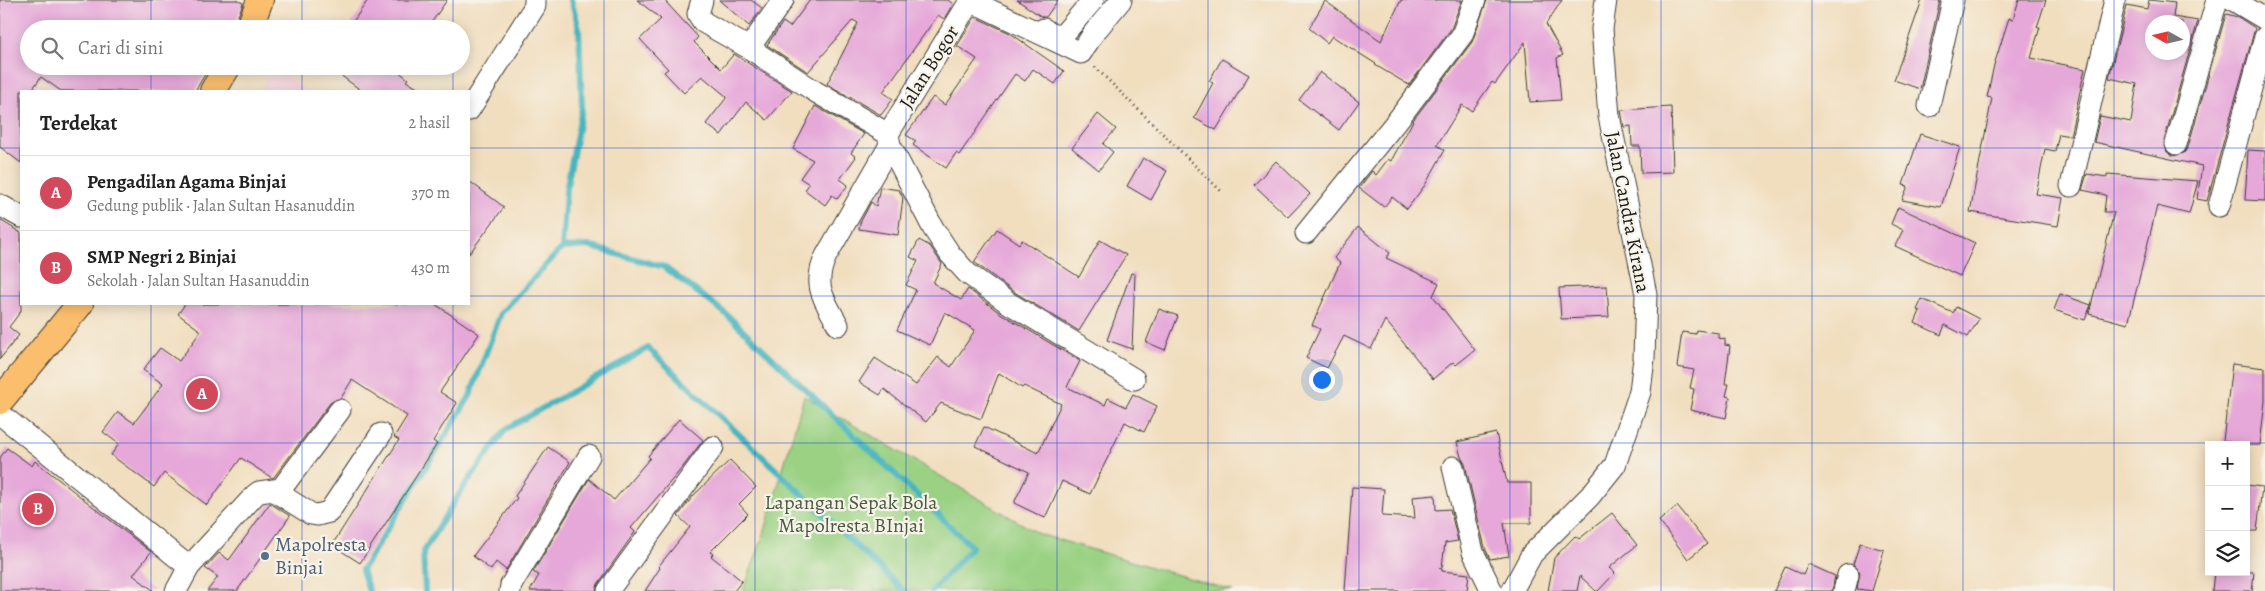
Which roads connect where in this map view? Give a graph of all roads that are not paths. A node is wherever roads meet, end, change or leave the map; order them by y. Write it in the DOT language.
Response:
graph roads {
  1 [pos="260,0"];
  2 [pos="535,0"];
  3 [pos="702,0"];
  4 [pos="783,0"];
  5 [pos="970,0"];
  6 [pos="997,0"];
  7 [pos="1093,0"];
  8 [pos="1121,0"];
  9 [pos="1475,0"];
  10 [pos="1606,0"];
  11 [pos="1953,0"];
  12 [pos="2115,0"];
  13 [pos="2217,0"];
  14 [pos="2233,0"];
  15 [pos="2265,19"];
  16 [pos="252,20"];
  17 [pos="2265,37"];
  18 [pos="749,48"];
  19 [pos="223,75"];
  20 [pos="214,90"];
  21 [pos="1929,106"];
  22 [pos="470,108"];
  23 [pos="889,139"];
  24 [pos="2176,144"];
  25 [pos="2070,186"];
  26 [pos="0,206"];
  27 [pos="2219,206"];
  28 [pos="20,216"];
  29 [pos="1306,234"];
  30 [pos="79,305"];
  31 [pos="838,325"];
  32 [pos="1134,379"];
  33 [pos="0,401"];
  34 [pos="340,410"];
  35 [pos="0,414"];
  36 [pos="381,434"];
  37 [pos="714,447"];
  38 [pos="589,456"];
  39 [pos="1453,467"];
  40 [pos="276,492"];
  41 [pos="189,568"];
  42 [pos="176,591"];
  43 [pos="510,591"];
  44 [pos="608,591"];
  45 [pos="1492,591"];
  46 [pos="1512,591"];
  1 -- 16 [label="main road"];
  2 -- 22 [label="street"];
  3 -- 18 [label="street"];
  4 -- 18 [label="street"];
  5 -- 8 [label="street"];
  5 -- 23 [label="street, Jalan Bogor"];
  6 -- 7 [label="street"];
  9 -- 29 [label="street"];
  10 -- 46 [label="street, Jalan Candra Kirana"];
  11 -- 21 [label="street"];
  12 -- 25 [label="street"];
  13 -- 24 [label="street"];
  14 -- 15 [label="street"];
  17 -- 27 [label="street"];
  18 -- 23 [label="street"];
  19 -- 20 [label="main road"];
  23 -- 31 [label="street, Jalan Bogor"];
  23 -- 32 [label="street"];
  26 -- 28 [label="street"];
  30 -- 33 [label="main road"];
  34 -- 40 [label="street"];
  35 -- 41 [label="street"];
  36 -- 40 [label="street"];
  37 -- 44 [label="street"];
  38 -- 43 [label="street"];
  39 -- 45 [label="street"];
  40 -- 41 [label="street"];
  41 -- 42 [label="street"];
}
